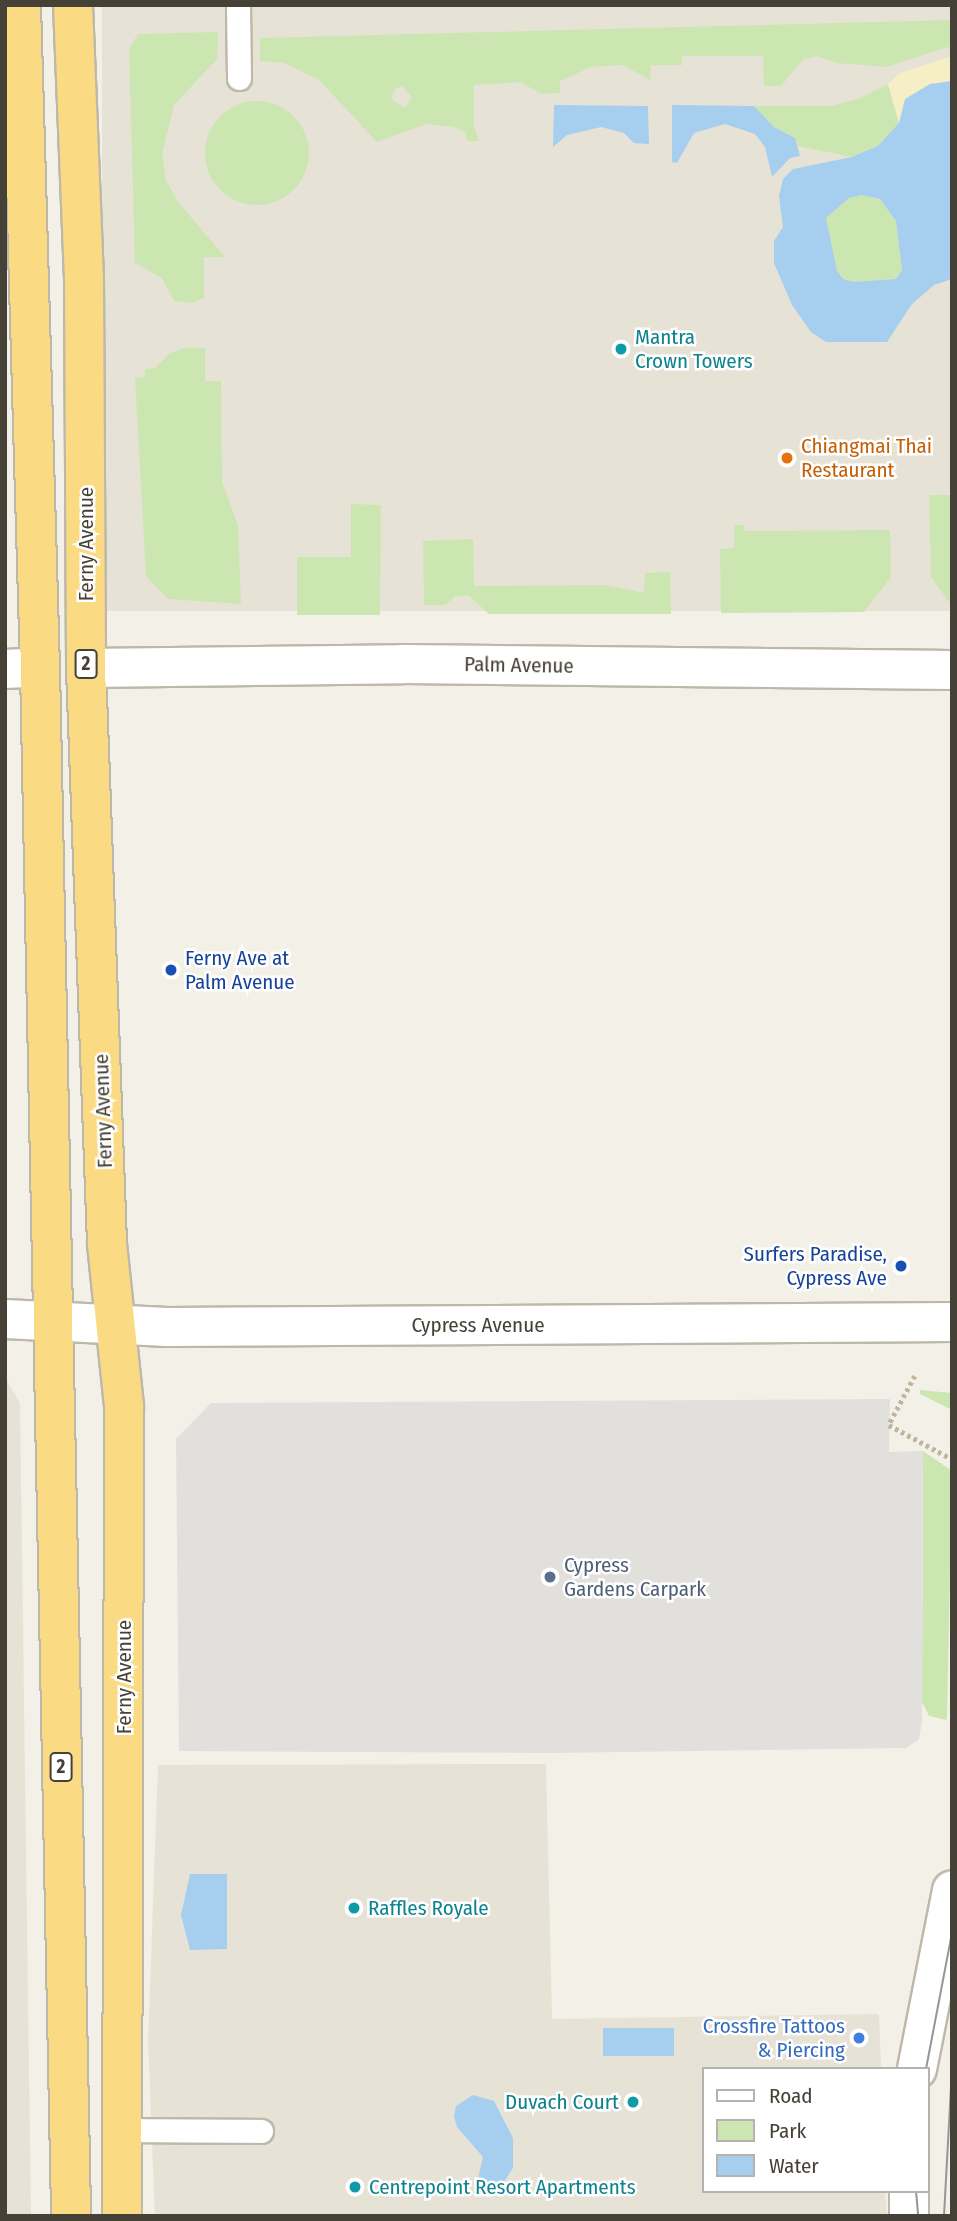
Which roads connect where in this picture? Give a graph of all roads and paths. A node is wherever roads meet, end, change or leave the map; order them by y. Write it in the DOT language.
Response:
graph roads {
  1 [pos="21,5"];
  2 [pos="73,5"];
  3 [pos="238,5"];
  4 [pos="239,78"];
  5 [pos="16,100"];
  6 [pos="23,668"];
  7 [pos="86,668"];
  8 [pos="952,670"];
  9 [pos="5,1319"];
  10 [pos="53,1319"];
  11 [pos="117,1322"];
  12 [pos="952,1322"];
  13 [pos="915,1376"];
  14 [pos="952,1459"];
  15 [pos="952,1890"];
  16 [pos="917,2067"];
  17 [pos="124,2130"];
  18 [pos="261,2131"];
  19 [pos="909,2193"];
  20 [pos="71,2216"];
  21 [pos="122,2216"];
  22 [pos="909,2216"];
  1 -- 5 [label="highway, 2"];
  2 -- 7 [label="highway, Ferny Avenue / 2"];
  3 -- 4 [label="lane"];
  5 -- 6 [label="highway, 2"];
  6 -- 10 [label="highway, 2"];
  7 -- 8 [label="street, Palm Avenue"];
  7 -- 11 [label="highway, Ferny Avenue / 2"];
  9 -- 10 [label="street, Cypress Avenue"];
  10 -- 11 [label="street, Cypress Avenue"];
  10 -- 20 [label="highway, 2"];
  11 -- 12 [label="street, Cypress Avenue"];
  11 -- 17 [label="highway, Ferny Avenue / 2"];
  13 -- 14 [label="path"];
  15 -- 16 [label="street"];
  17 -- 18 [label="lane"];
  17 -- 21 [label="highway, Ferny Avenue / 2"];
  19 -- 22 [label="street"];
}
